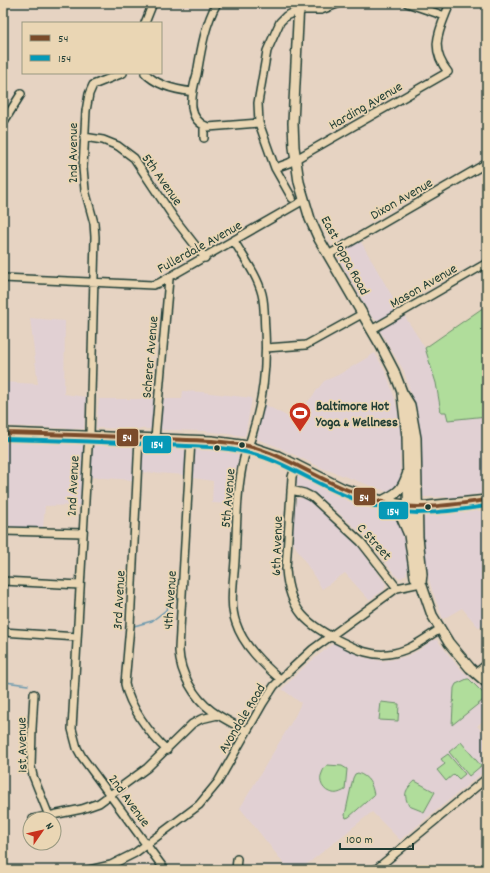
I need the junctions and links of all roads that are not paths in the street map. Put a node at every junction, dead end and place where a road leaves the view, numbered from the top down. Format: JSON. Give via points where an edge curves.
{"nodes":[{"id":1,"x":153,"y":3,"type":"edge"},
{"id":2,"x":217,"y":3,"type":"edge"},
{"id":3,"x":340,"y":3,"type":"edge"},
{"id":4,"x":407,"y":3,"type":"edge"},
{"id":5,"x":450,"y":3,"type":"edge"},
{"id":6,"x":299,"y":7,"type":"edge"},
{"id":7,"x":445,"y":16,"type":"junction"},
{"id":8,"x":145,"y":22,"type":"edge"},
{"id":9,"x":120,"y":74,"type":"edge"},
{"id":10,"x":146,"y":74,"type":"edge"},
{"id":11,"x":193,"y":92,"type":"junction"},
{"id":12,"x":21,"y":94,"type":"dead end"},
{"id":13,"x":259,"y":122,"type":"junction"},
{"id":14,"x":3,"y":123,"type":"edge"},
{"id":15,"x":204,"y":126,"type":"junction"},
{"id":16,"x":84,"y":137,"type":"junction"},
{"id":17,"x":204,"y":138,"type":"dead end"},
{"id":18,"x":296,"y":159,"type":"junction"},
{"id":19,"x":487,"y":163,"type":"edge"},
{"id":20,"x":275,"y":168,"type":"junction"},
{"id":21,"x":292,"y":198,"type":"dead end"},
{"id":22,"x":304,"y":200,"type":"junction"},
{"id":23,"x":234,"y":241,"type":"junction"},
{"id":24,"x":328,"y":255,"type":"junction"},
{"id":25,"x":205,"y":258,"type":"junction"},
{"id":26,"x":487,"y":263,"type":"edge"},
{"id":27,"x":3,"y":278,"type":"edge"},
{"id":28,"x":169,"y":279,"type":"junction"},
{"id":29,"x":95,"y":281,"type":"junction"},
{"id":30,"x":362,"y":314,"type":"junction"},
{"id":31,"x":371,"y":330,"type":"junction"},
{"id":32,"x":266,"y":348,"type":"junction"},
{"id":33,"x":402,"y":392,"type":"junction"},
{"id":34,"x":3,"y":433,"type":"edge"},
{"id":35,"x":90,"y":435,"type":"junction"},
{"id":36,"x":139,"y":438,"type":"junction"},
{"id":37,"x":155,"y":438,"type":"junction"},
{"id":38,"x":191,"y":440,"type":"junction"},
{"id":39,"x":248,"y":446,"type":"junction"},
{"id":40,"x":296,"y":464,"type":"junction"},
{"id":41,"x":408,"y":467,"type":"junction"},
{"id":42,"x":291,"y":490,"type":"junction"},
{"id":43,"x":487,"y":500,"type":"edge"},
{"id":44,"x":382,"y":501,"type":"junction"},
{"id":45,"x":413,"y":507,"type":"junction"},
{"id":46,"x":3,"y":531,"type":"edge"},
{"id":47,"x":83,"y":533,"type":"junction"},
{"id":48,"x":409,"y":535,"type":"junction"},
{"id":49,"x":3,"y":581,"type":"edge"},
{"id":50,"x":420,"y":583,"type":"junction"},
{"id":51,"x":80,"y":585,"type":"junction"},
{"id":52,"x":397,"y":588,"type":"junction"},
{"id":53,"x":440,"y":629,"type":"junction"},
{"id":54,"x":3,"y":632,"type":"edge"},
{"id":55,"x":77,"y":637,"type":"junction"},
{"id":56,"x":330,"y":637,"type":"junction"},
{"id":57,"x":487,"y":664,"type":"edge"},
{"id":58,"x":476,"y":673,"type":"junction"},
{"id":59,"x":280,"y":680,"type":"junction"},
{"id":60,"x":487,"y":683,"type":"edge"},
{"id":61,"x":34,"y":694,"type":"dead end"},
{"id":62,"x":218,"y":715,"type":"junction"},
{"id":63,"x":247,"y":731,"type":"junction"},
{"id":64,"x":167,"y":750,"type":"junction"},
{"id":65,"x":487,"y":778,"type":"edge"},
{"id":66,"x":110,"y":796,"type":"junction"},
{"id":67,"x":47,"y":811,"type":"edge"},
{"id":68,"x":62,"y":813,"type":"edge"},
{"id":69,"x":146,"y":844,"type":"junction"},
{"id":70,"x":237,"y":859,"type":"dead end"},
{"id":71,"x":89,"y":870,"type":"edge"},
{"id":72,"x":165,"y":870,"type":"edge"},
{"id":73,"x":236,"y":870,"type":"edge"},
{"id":74,"x":375,"y":870,"type":"edge"}],
"edges":[{"from":1,"to":8,"type":"street"},
{"from":2,"to":11,"type":"street","via":[[206,30]]},
{"from":3,"to":6,"type":"street","via":[[321,10]]},
{"from":4,"to":7,"type":"street"},
{"from":5,"to":7,"type":"street"},
{"from":6,"to":13,"type":"street","via":[[282,19],[269,44],[258,103]]},
{"from":6,"to":18,"type":"main road","name":"East Joppa Road","via":[[294,110]]},
{"from":7,"to":18,"type":"street","name":"Harding Avenue","via":[[436,46],[442,65],[448,72]]},
{"from":9,"to":16,"type":"street","name":"2nd Avenue","via":[[93,85],[86,111]]},
{"from":10,"to":11,"type":"street","via":[[164,86]]},
{"from":11,"to":15,"type":"street","via":[[194,113]]},
{"from":12,"to":14,"type":"street"},
{"from":13,"to":15,"type":"street"},
{"from":13,"to":20,"type":"street"},
{"from":15,"to":17,"type":"street"},
{"from":16,"to":25,"type":"street","name":"5th Avenue","via":[[118,146],[134,158],[174,218]]},
{"from":16,"to":29,"type":"street","name":"2nd Avenue","via":[[83,180],[95,237]]},
{"from":18,"to":20,"type":"street","name":"Harding Avenue"},
{"from":18,"to":22,"type":"main road","name":"East Joppa Road"},
{"from":19,"to":24,"type":"street","name":"Dixon Avenue"},
{"from":20,"to":21,"type":"street"},
{"from":22,"to":23,"type":"street","name":"Fullerdale Avenue"},
{"from":22,"to":24,"type":"main road","name":"East Joppa Road","via":[[312,224]]},
{"from":23,"to":25,"type":"street","name":"Fullerdale Avenue"},
{"from":23,"to":32,"type":"street","name":"5th Avenue","via":[[262,294]]},
{"from":24,"to":30,"type":"main road","name":"East Joppa Road"},
{"from":25,"to":28,"type":"street","name":"Fullerdale Avenue"},
{"from":26,"to":31,"type":"street","name":"Mason Avenue"},
{"from":27,"to":29,"type":"street","name":"Fullerdale Avenue"},
{"from":28,"to":29,"type":"street","name":"Fullerdale Avenue","via":[[153,285]]},
{"from":28,"to":37,"type":"street","name":"Scherer Avenue"},
{"from":29,"to":35,"type":"street","name":"2nd Avenue"},
{"from":30,"to":31,"type":"main road","name":"East Joppa Road"},
{"from":30,"to":32,"type":"street","via":[[306,345]]},
{"from":31,"to":33,"type":"main road","name":"East Joppa Road","via":[[394,371]]},
{"from":32,"to":39,"type":"street","name":"5th Avenue","via":[[261,398]]},
{"from":33,"to":41,"type":"main road","name":"East Joppa Road"},
{"from":33,"to":45,"type":"main road","name":"East Joppa Road","via":[[410,405],[416,438]]},
{"from":34,"to":35,"type":"main road"},
{"from":35,"to":36,"type":"main road"},
{"from":35,"to":47,"type":"street","name":"2nd Avenue"},
{"from":36,"to":37,"type":"main road"},
{"from":36,"to":64,"type":"street","name":"3rd Avenue","via":[[126,684],[131,704]]},
{"from":37,"to":38,"type":"main road"},
{"from":38,"to":39,"type":"main road"},
{"from":38,"to":62,"type":"street","name":"4th Avenue","via":[[179,652],[184,674],[196,694],[203,704]]},
{"from":39,"to":40,"type":"main road"},
{"from":39,"to":59,"type":"street","name":"5th Avenue","via":[[239,489],[233,595],[235,622],[243,638]]},
{"from":40,"to":42,"type":"street","name":"6th Avenue"},
{"from":40,"to":44,"type":"main road","via":[[344,489]]},
{"from":41,"to":44,"type":"main road","via":[[401,490]]},
{"from":41,"to":45,"type":"main road","name":"East Joppa Road"},
{"from":42,"to":52,"type":"street","name":"C Street","via":[[312,497],[354,535]]},
{"from":42,"to":56,"type":"street","name":"6th Avenue","via":[[286,569],[288,588],[305,619]]},
{"from":43,"to":45,"type":"main road"},
{"from":44,"to":45,"type":"main road"},
{"from":44,"to":48,"type":"main road","via":[[400,514]]},
{"from":45,"to":48,"type":"main road"},
{"from":45,"to":50,"type":"main road","via":[[422,574]]},
{"from":46,"to":47,"type":"street"},
{"from":47,"to":51,"type":"street","name":"2nd Avenue"},
{"from":48,"to":50,"type":"main road","via":[[416,577]]},
{"from":49,"to":51,"type":"street"},
{"from":50,"to":52,"type":"street","name":"Avondale Road"},
{"from":50,"to":53,"type":"main road"},
{"from":51,"to":55,"type":"street","name":"2nd Avenue"},
{"from":52,"to":56,"type":"street","name":"Avondale Road"},
{"from":53,"to":56,"type":"street","name":"6th Avenue","via":[[408,649],[384,655],[366,653]]},
{"from":53,"to":58,"type":"main road","via":[[457,653]]},
{"from":54,"to":55,"type":"street"},
{"from":55,"to":66,"type":"street","name":"2nd Avenue","via":[[74,739],[82,757]]},
{"from":56,"to":59,"type":"street","name":"Avondale Road","via":[[304,656]]},
{"from":57,"to":58,"type":"street"},
{"from":58,"to":60,"type":"main road"},
{"from":59,"to":63,"type":"street","name":"Avondale Road"},
{"from":61,"to":67,"type":"street","name":"1st Avenue","via":[[31,768]]},
{"from":62,"to":63,"type":"street","name":"4th Avenue"},
{"from":62,"to":64,"type":"street","via":[[194,722]]},
{"from":63,"to":69,"type":"street","name":"Avondale Road","via":[[218,782],[205,799]]},
{"from":64,"to":66,"type":"street"},
{"from":65,"to":74,"type":"street"},
{"from":66,"to":68,"type":"street","via":[[90,807]]},
{"from":66,"to":69,"type":"street","name":"2nd Avenue"},
{"from":69,"to":71,"type":"street","name":"Avondale Road","via":[[119,861]]},
{"from":69,"to":72,"type":"street","name":"2nd Avenue"},
{"from":70,"to":73,"type":"street"}]}
